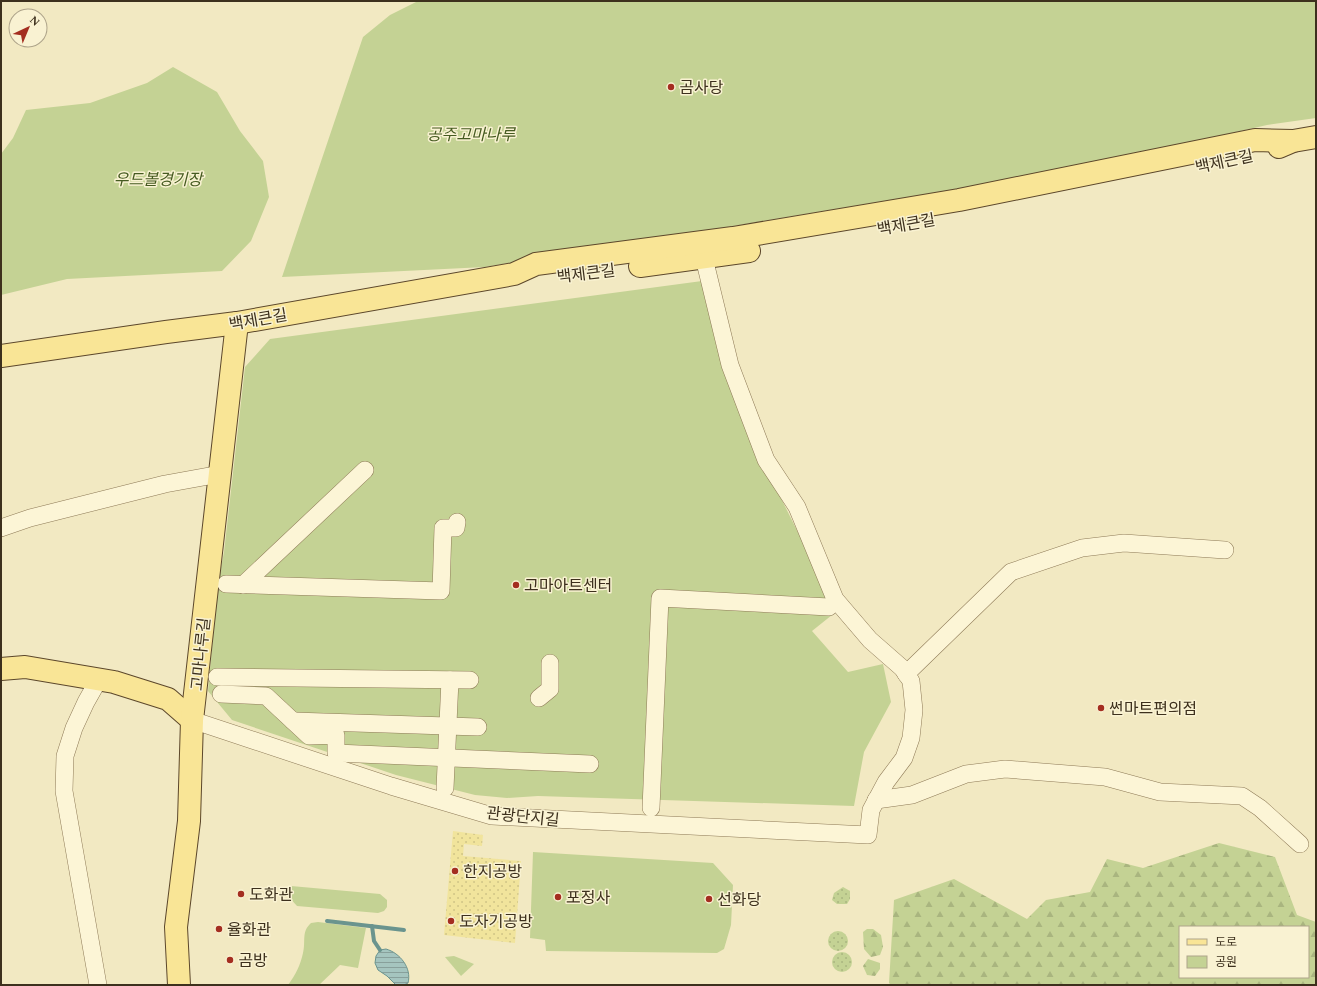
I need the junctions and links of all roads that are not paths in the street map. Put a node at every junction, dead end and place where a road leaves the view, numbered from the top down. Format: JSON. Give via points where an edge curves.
{"nodes":[{"id":1,"x":1316,"y":137,"type":"edge"},
{"id":2,"x":1293,"y":142,"type":"junction"},
{"id":3,"x":704,"y":258,"type":"junction"},
{"id":4,"x":514,"y":274,"type":"junction"},
{"id":5,"x":237,"y":324,"type":"junction"},
{"id":6,"x":1,"y":356,"type":"edge"},
{"id":7,"x":365,"y":470,"type":"dead end"},
{"id":8,"x":220,"y":474,"type":"junction"},
{"id":9,"x":457,"y":522,"type":"dead end"},
{"id":10,"x":1,"y":528,"type":"edge"},
{"id":11,"x":1225,"y":550,"type":"dead end"},
{"id":12,"x":226,"y":584,"type":"dead end"},
{"id":13,"x":243,"y":585,"type":"junction"},
{"id":14,"x":829,"y":607,"type":"dead end"},
{"id":15,"x":550,"y":663,"type":"dead end"},
{"id":16,"x":1,"y":669,"type":"edge"},
{"id":17,"x":906,"y":674,"type":"junction"},
{"id":18,"x":217,"y":677,"type":"dead end"},
{"id":19,"x":99,"y":679,"type":"junction"},
{"id":20,"x":450,"y":680,"type":"junction"},
{"id":21,"x":470,"y":680,"type":"dead end"},
{"id":22,"x":221,"y":694,"type":"dead end"},
{"id":23,"x":539,"y":698,"type":"dead end"},
{"id":24,"x":192,"y":720,"type":"junction"},
{"id":25,"x":293,"y":721,"type":"junction"},
{"id":26,"x":447,"y":726,"type":"junction"},
{"id":27,"x":478,"y":727,"type":"dead end"},
{"id":28,"x":446,"y":758,"type":"junction"},
{"id":29,"x":590,"y":764,"type":"dead end"},
{"id":30,"x":445,"y":788,"type":"dead end"},
{"id":31,"x":876,"y":800,"type":"junction"},
{"id":32,"x":651,"y":808,"type":"dead end"},
{"id":33,"x":1300,"y":844,"type":"dead end"},
{"id":34,"x":98,"y":985,"type":"edge"},
{"id":35,"x":179,"y":985,"type":"edge"}],
"edges":[{"from":1,"to":2,"type":"main road","name":"백제큰길"},
{"from":2,"to":3,"type":"main road","name":"백제큰길","via":[[1258,154],[1038,200]]},
{"from":2,"to":4,"type":"main road","name":"백제큰길","via":[[1255,140],[959,200],[733,238],[536,264]]},
{"from":3,"to":4,"type":"main road","name":"백제큰길","via":[[538,279]]},
{"from":3,"to":17,"type":"street","via":[[730,365],[766,460],[797,507],[835,599],[870,640]]},
{"from":4,"to":5,"type":"main road","name":"백제큰길"},
{"from":5,"to":6,"type":"main road","name":"백제큰길"},
{"from":5,"to":8,"type":"main road","name":"고마나루길"},
{"from":7,"to":13,"type":"street"},
{"from":8,"to":10,"type":"street","via":[[166,484],[30,518]]},
{"from":8,"to":24,"type":"main road","name":"고마나루길"},
{"from":9,"to":13,"type":"street","via":[[456,528],[443,528],[441,591]]},
{"from":11,"to":17,"type":"street","via":[[1124,543],[1082,548],[1011,572]]},
{"from":12,"to":13,"type":"street"},
{"from":14,"to":32,"type":"street","via":[[660,598]]},
{"from":15,"to":23,"type":"street","via":[[550,689]]},
{"from":16,"to":19,"type":"main road","via":[[25,667]]},
{"from":17,"to":31,"type":"street","via":[[911,681],[913,697],[911,738],[904,758]]},
{"from":18,"to":20,"type":"street"},
{"from":19,"to":24,"type":"main road","via":[[168,699]]},
{"from":19,"to":34,"type":"street","via":[[86,702],[65,756],[64,792]]},
{"from":20,"to":21,"type":"street"},
{"from":20,"to":26,"type":"street"},
{"from":22,"to":25,"type":"street","via":[[266,696]]},
{"from":24,"to":31,"type":"street","name":"관광단지길","via":[[390,786],[492,816],[868,835],[870,810]]},
{"from":24,"to":35,"type":"main road","name":"고마나루길","via":[[189,822],[176,927]]},
{"from":25,"to":26,"type":"street"},
{"from":25,"to":28,"type":"street","via":[[309,736],[336,735],[336,753]]},
{"from":26,"to":27,"type":"street"},
{"from":26,"to":28,"type":"street"},
{"from":28,"to":29,"type":"street"},
{"from":28,"to":30,"type":"street"},
{"from":31,"to":33,"type":"street","via":[[912,795],[966,774],[1005,770],[1105,777],[1160,792],[1242,796],[1260,808]]}]}
